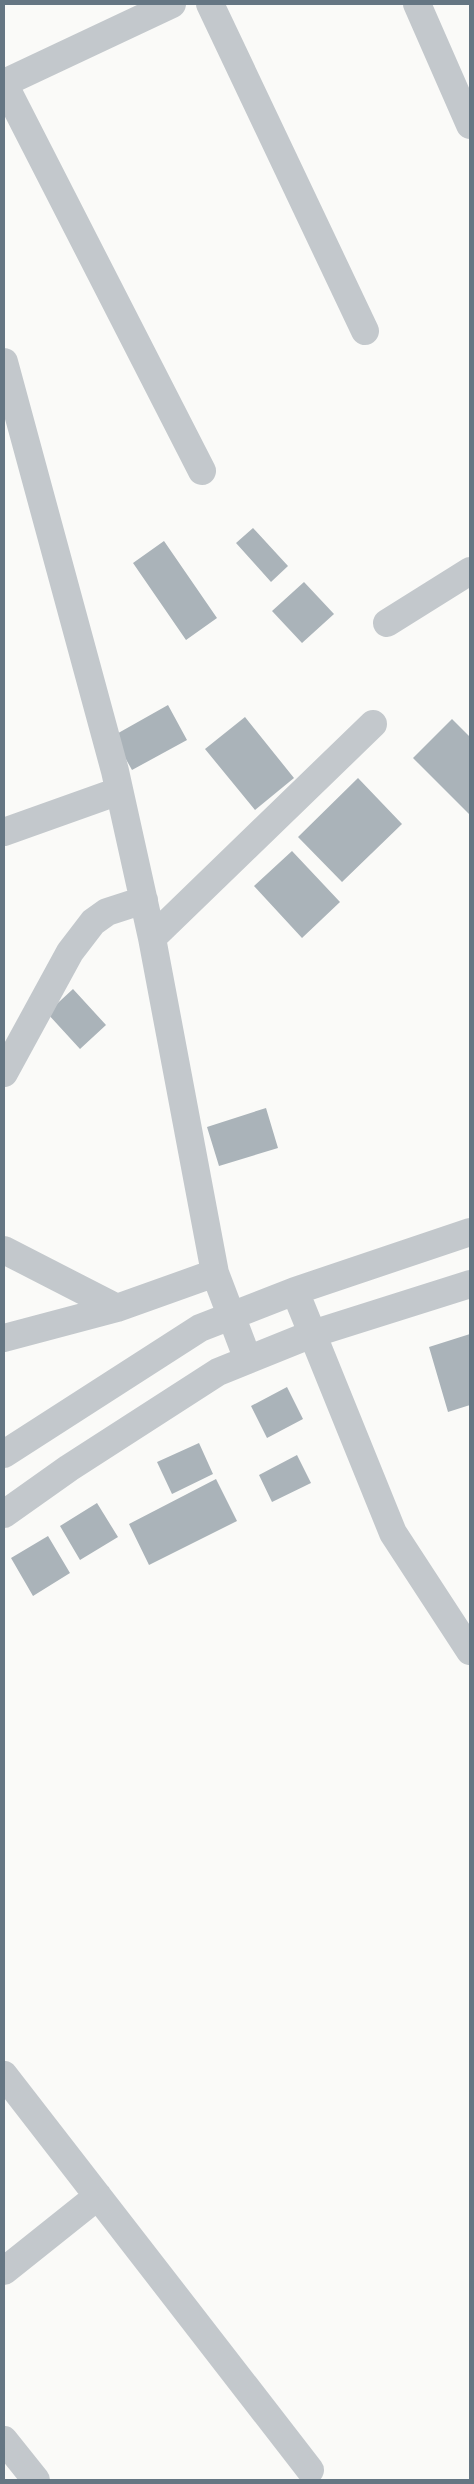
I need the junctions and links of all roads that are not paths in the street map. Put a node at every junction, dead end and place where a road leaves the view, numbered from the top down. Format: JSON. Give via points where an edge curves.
{"nodes":[{"id":1,"x":172,"y":4,"type":"edge"},
{"id":2,"x":210,"y":4,"type":"edge"},
{"id":3,"x":418,"y":4,"type":"edge"},
{"id":4,"x":4,"y":83,"type":"edge"},
{"id":5,"x":470,"y":125,"type":"edge"},
{"id":6,"x":365,"y":331,"type":"dead end"},
{"id":7,"x":4,"y":362,"type":"edge"},
{"id":8,"x":202,"y":471,"type":"dead end"},
{"id":9,"x":470,"y":571,"type":"edge"},
{"id":10,"x":387,"y":623,"type":"dead end"},
{"id":11,"x":373,"y":724,"type":"dead end"},
{"id":12,"x":119,"y":791,"type":"junction"},
{"id":13,"x":4,"y":832,"type":"edge"},
{"id":14,"x":144,"y":900,"type":"junction"},
{"id":15,"x":152,"y":938,"type":"junction"},
{"id":16,"x":4,"y":1073,"type":"edge"},
{"id":17,"x":470,"y":1232,"type":"edge"},
{"id":18,"x":4,"y":1250,"type":"edge"},
{"id":19,"x":215,"y":1273,"type":"junction"},
{"id":20,"x":470,"y":1284,"type":"edge"},
{"id":21,"x":295,"y":1291,"type":"junction"},
{"id":22,"x":117,"y":1308,"type":"junction"},
{"id":23,"x":231,"y":1318,"type":"junction"},
{"id":24,"x":312,"y":1334,"type":"junction"},
{"id":25,"x":4,"y":1338,"type":"edge"},
{"id":26,"x":248,"y":1360,"type":"junction"},
{"id":27,"x":4,"y":1454,"type":"edge"},
{"id":28,"x":4,"y":1514,"type":"edge"},
{"id":29,"x":470,"y":1651,"type":"edge"},
{"id":30,"x":4,"y":2075,"type":"edge"},
{"id":31,"x":98,"y":2196,"type":"junction"},
{"id":32,"x":4,"y":2271,"type":"edge"},
{"id":33,"x":4,"y":2440,"type":"edge"},
{"id":34,"x":310,"y":2470,"type":"dead end"},
{"id":35,"x":36,"y":2480,"type":"edge"}],
"edges":[{"from":1,"to":4,"type":"street"},
{"from":2,"to":6,"type":"street"},
{"from":3,"to":5,"type":"street"},
{"from":4,"to":8,"type":"street"},
{"from":7,"to":12,"type":"street"},
{"from":9,"to":10,"type":"street"},
{"from":11,"to":15,"type":"street"},
{"from":12,"to":13,"type":"street"},
{"from":12,"to":14,"type":"street"},
{"from":14,"to":15,"type":"street"},
{"from":14,"to":16,"type":"street","via":[[107,912],[93,922],[70,952]]},
{"from":15,"to":19,"type":"street"},
{"from":17,"to":21,"type":"street"},
{"from":18,"to":22,"type":"street"},
{"from":19,"to":22,"type":"street"},
{"from":19,"to":23,"type":"street"},
{"from":20,"to":24,"type":"street"},
{"from":21,"to":23,"type":"street"},
{"from":21,"to":24,"type":"street"},
{"from":22,"to":25,"type":"street"},
{"from":23,"to":26,"type":"street"},
{"from":23,"to":27,"type":"street","via":[[200,1328]]},
{"from":24,"to":26,"type":"street"},
{"from":24,"to":29,"type":"street","via":[[393,1533]]},
{"from":26,"to":28,"type":"street","via":[[218,1372]]},
{"from":30,"to":31,"type":"street"},
{"from":31,"to":32,"type":"street"},
{"from":31,"to":34,"type":"street"},
{"from":33,"to":35,"type":"street"}]}
